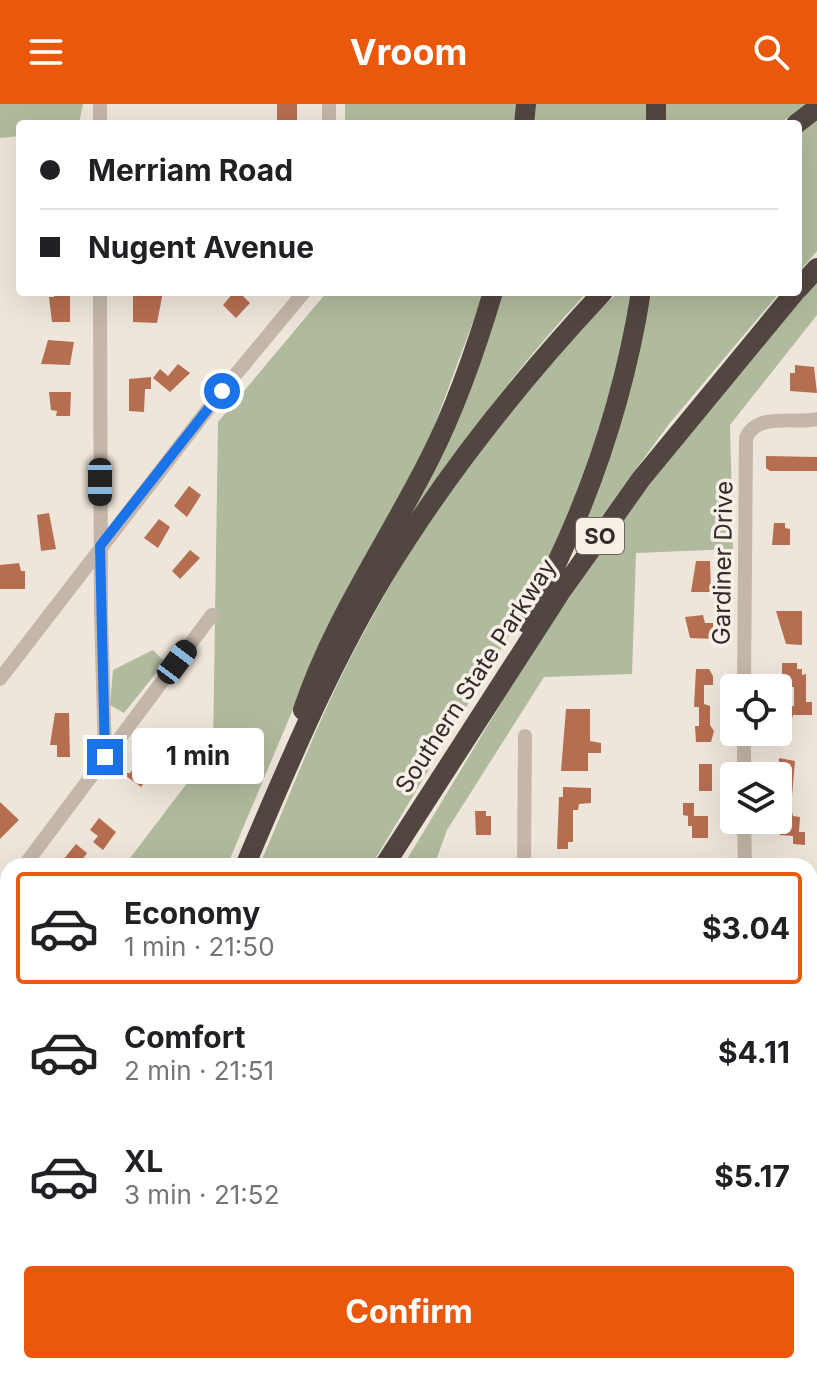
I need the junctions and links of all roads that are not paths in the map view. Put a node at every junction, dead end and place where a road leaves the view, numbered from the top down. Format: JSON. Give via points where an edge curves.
{"nodes":[{"id":1,"x":817,"y":268,"type":"edge"},
{"id":2,"x":802,"y":284,"type":"edge"},
{"id":3,"x":100,"y":296,"type":"edge"},
{"id":4,"x":301,"y":296,"type":"edge"},
{"id":5,"x":492,"y":296,"type":"edge"},
{"id":6,"x":600,"y":296,"type":"edge"},
{"id":7,"x":640,"y":296,"type":"edge"},
{"id":8,"x":792,"y":296,"type":"edge"},
{"id":9,"x":817,"y":419,"type":"edge"},
{"id":10,"x":100,"y":546,"type":"junction"},
{"id":11,"x":212,"y":615,"type":"dead end"},
{"id":12,"x":744,"y":674,"type":"edge"},
{"id":13,"x":0,"y":679,"type":"edge"},
{"id":14,"x":525,"y":736,"type":"dead end"},
{"id":15,"x":105,"y":757,"type":"junction"},
{"id":16,"x":275,"y":796,"type":"junction"},
{"id":17,"x":427,"y":797,"type":"junction"},
{"id":18,"x":744,"y":834,"type":"edge"},
{"id":19,"x":30,"y":858,"type":"edge"},
{"id":20,"x":248,"y":858,"type":"edge"},
{"id":21,"x":389,"y":858,"type":"edge"},
{"id":22,"x":524,"y":858,"type":"edge"},
{"id":23,"x":745,"y":858,"type":"edge"}],
"edges":[{"from":1,"to":2,"type":"highway","name":"Southern State Parkway","number":"SO"},
{"from":3,"to":10,"type":"street"},
{"from":4,"to":10,"type":"street"},
{"from":5,"to":16,"type":"highway","via":[[430,459],[313,682]]},
{"from":6,"to":16,"type":"highway","via":[[506,403],[407,539],[353,634]]},
{"from":7,"to":17,"type":"highway","via":[[630,360],[586,500],[556,570]]},
{"from":8,"to":17,"type":"highway","name":"Southern State Parkway","number":"SO","via":[[641,479]]},
{"from":9,"to":12,"type":"street","name":"Gardiner Drive","via":[[760,423],[746,438]]},
{"from":10,"to":13,"type":"street"},
{"from":10,"to":15,"type":"street"},
{"from":11,"to":15,"type":"street"},
{"from":14,"to":22,"type":"street"},
{"from":15,"to":19,"type":"street"},
{"from":16,"to":20,"type":"highway"},
{"from":17,"to":21,"type":"highway","name":"Southern State Parkway","number":"SO"},
{"from":18,"to":23,"type":"street"}]}
